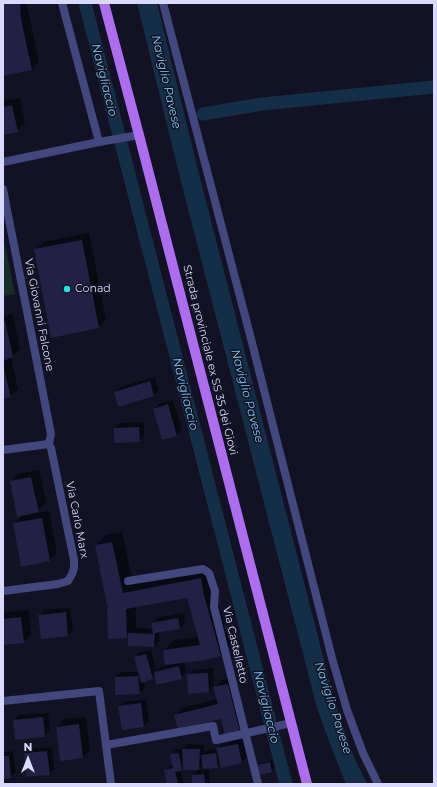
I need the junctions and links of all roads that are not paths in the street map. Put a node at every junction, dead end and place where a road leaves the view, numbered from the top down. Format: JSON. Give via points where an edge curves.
{"nodes":[{"id":1,"x":62,"y":3,"type":"edge"},
{"id":2,"x":104,"y":3,"type":"edge"},
{"id":3,"x":163,"y":3,"type":"edge"},
{"id":4,"x":139,"y":135,"type":"junction"},
{"id":5,"x":99,"y":142,"type":"junction"},
{"id":6,"x":3,"y":162,"type":"edge"},
{"id":7,"x":3,"y":189,"type":"edge"},
{"id":8,"x":49,"y":444,"type":"junction"},
{"id":9,"x":3,"y":450,"type":"edge"},
{"id":10,"x":128,"y":582,"type":"dead end"},
{"id":11,"x":3,"y":591,"type":"edge"},
{"id":12,"x":3,"y":701,"type":"edge"},
{"id":13,"x":286,"y":724,"type":"junction"},
{"id":14,"x":245,"y":734,"type":"junction"},
{"id":15,"x":106,"y":745,"type":"junction"},
{"id":16,"x":108,"y":784,"type":"edge"},
{"id":17,"x":111,"y":784,"type":"edge"},
{"id":18,"x":258,"y":784,"type":"edge"},
{"id":19,"x":307,"y":784,"type":"edge"},
{"id":20,"x":378,"y":784,"type":"edge"}],
"edges":[{"from":1,"to":5,"type":"street"},
{"from":2,"to":4,"type":"main road","name":"Strada provinciale ex SS 35 dei Giovi"},
{"from":3,"to":20,"type":"street","via":[[332,658],[347,710]]},
{"from":4,"to":5,"type":"street"},
{"from":4,"to":13,"type":"main road","name":"Strada provinciale ex SS 35 dei Giovi"},
{"from":5,"to":6,"type":"street"},
{"from":7,"to":8,"type":"street","name":"Via Giovanni Falcone","via":[[51,434]]},
{"from":8,"to":9,"type":"street"},
{"from":8,"to":11,"type":"street","name":"Via Carlo Marx","via":[[74,568],[68,581]]},
{"from":10,"to":14,"type":"street","name":"Via Castelletto","via":[[203,569],[209,573],[215,591],[214,607]]},
{"from":12,"to":15,"type":"street","via":[[99,691]]},
{"from":13,"to":14,"type":"street"},
{"from":13,"to":19,"type":"main road","name":"Strada provinciale ex SS 35 dei Giovi"},
{"from":14,"to":15,"type":"street","via":[[216,740],[213,726]]},
{"from":14,"to":18,"type":"street","name":"Via Castelletto"},
{"from":15,"to":17,"type":"street"},
{"from":16,"to":17,"type":"street"}]}
